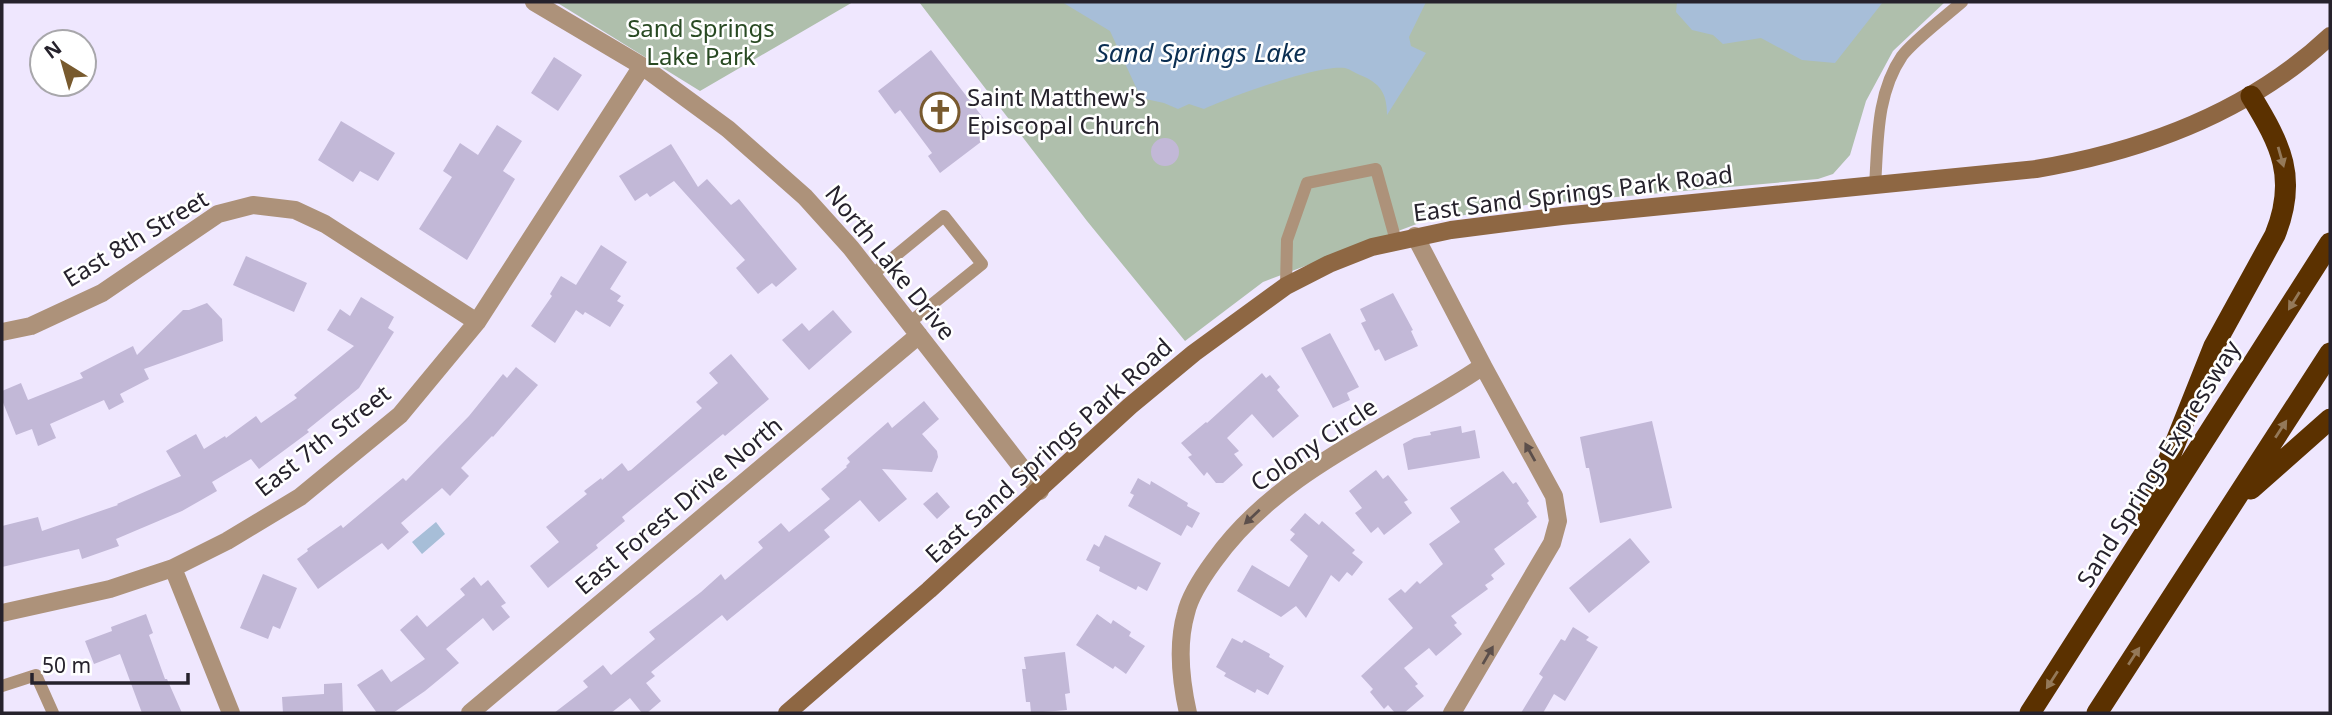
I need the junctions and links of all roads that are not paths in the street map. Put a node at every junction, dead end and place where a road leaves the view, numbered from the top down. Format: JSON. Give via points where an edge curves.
{"nodes":[{"id":1,"x":534,"y":2,"type":"edge"},
{"id":2,"x":1962,"y":2,"type":"edge"},
{"id":3,"x":2330,"y":36,"type":"edge"},
{"id":4,"x":642,"y":66,"type":"junction"},
{"id":5,"x":2251,"y":96,"type":"junction"},
{"id":6,"x":1875,"y":186,"type":"junction"},
{"id":7,"x":1415,"y":236,"type":"junction"},
{"id":8,"x":1396,"y":241,"type":"junction"},
{"id":9,"x":2330,"y":243,"type":"edge"},
{"id":10,"x":872,"y":275,"type":"junction"},
{"id":11,"x":1286,"y":286,"type":"junction"},
{"id":12,"x":477,"y":322,"type":"junction"},
{"id":13,"x":914,"y":329,"type":"junction"},
{"id":14,"x":2,"y":332,"type":"edge"},
{"id":15,"x":2330,"y":352,"type":"edge"},
{"id":16,"x":1483,"y":366,"type":"junction"},
{"id":17,"x":2330,"y":419,"type":"edge"},
{"id":18,"x":1040,"y":491,"type":"junction"},
{"id":19,"x":2231,"y":507,"type":"junction"},
{"id":20,"x":2129,"y":561,"type":"junction"},
{"id":21,"x":173,"y":568,"type":"junction"},
{"id":22,"x":2,"y":613,"type":"edge"},
{"id":23,"x":2,"y":686,"type":"edge"},
{"id":24,"x":53,"y":713,"type":"edge"},
{"id":25,"x":231,"y":713,"type":"edge"},
{"id":26,"x":470,"y":713,"type":"edge"},
{"id":27,"x":787,"y":713,"type":"edge"},
{"id":28,"x":1188,"y":713,"type":"edge"},
{"id":29,"x":1452,"y":713,"type":"edge"},
{"id":30,"x":2031,"y":713,"type":"edge"},
{"id":31,"x":2097,"y":713,"type":"edge"}],
"edges":[{"from":1,"to":4,"type":"street","name":"North Lake Drive"},
{"from":2,"to":6,"type":"lane","via":[[1903,54],[1886,86]]},
{"from":3,"to":5,"type":"street","name":"East Sand Springs Park Road"},
{"from":4,"to":10,"type":"street","name":"North Lake Drive","via":[[728,130],[805,197]]},
{"from":4,"to":12,"type":"street","name":"East 7th Street"},
{"from":5,"to":6,"type":"street","name":"East Sand Springs Park Road","via":[[2182,130],[2085,160]]},
{"from":5,"to":20,"type":"highway","one_way":true,"via":[[2274,134],[2284,164],[2283,216],[2214,346]]},
{"from":6,"to":7,"type":"street","name":"East Sand Springs Park Road","via":[[1562,216]]},
{"from":7,"to":8,"type":"street","name":"East Sand Springs Park Road"},
{"from":7,"to":16,"type":"street"},
{"from":8,"to":11,"type":"street","name":"East Sand Springs Park Road","via":[[1329,264]]},
{"from":8,"to":11,"type":"lane","via":[[1376,169],[1307,183],[1287,240]]},
{"from":9,"to":20,"type":"highway","name":"Sand Springs Expressway","one_way":true},
{"from":10,"to":13,"type":"street","name":"North Lake Drive"},
{"from":10,"to":13,"type":"lane","via":[[944,216],[982,264]]},
{"from":11,"to":18,"type":"street","name":"East Sand Springs Park Road","via":[[1141,397]]},
{"from":12,"to":14,"type":"street","name":"East 8th Street","via":[[325,224],[295,210],[253,205],[218,214],[102,293],[31,326]]},
{"from":12,"to":21,"type":"street","name":"East 7th Street","via":[[400,415],[310,488],[227,541]]},
{"from":13,"to":18,"type":"street","name":"North Lake Drive"},
{"from":13,"to":26,"type":"street","name":"East Forest Drive North"},
{"from":19,"to":15,"type":"highway","one_way":true},
{"from":16,"to":28,"type":"street","name":"Colony Circle","one_way":true,"via":[[1284,490],[1224,547],[1186,612],[1181,664]]},
{"from":29,"to":16,"type":"street","one_way":true,"via":[[1552,543],[1558,522],[1554,496]]},
{"from":17,"to":19,"type":"highway"},
{"from":18,"to":27,"type":"street","name":"East Sand Springs Park Road"},
{"from":31,"to":19,"type":"highway","one_way":true},
{"from":20,"to":30,"type":"highway","name":"Sand Springs Expressway","one_way":true},
{"from":21,"to":22,"type":"street","name":"East 7th Street","via":[[110,589]]},
{"from":21,"to":25,"type":"street"},
{"from":23,"to":24,"type":"lane","via":[[36,675]]}]}
